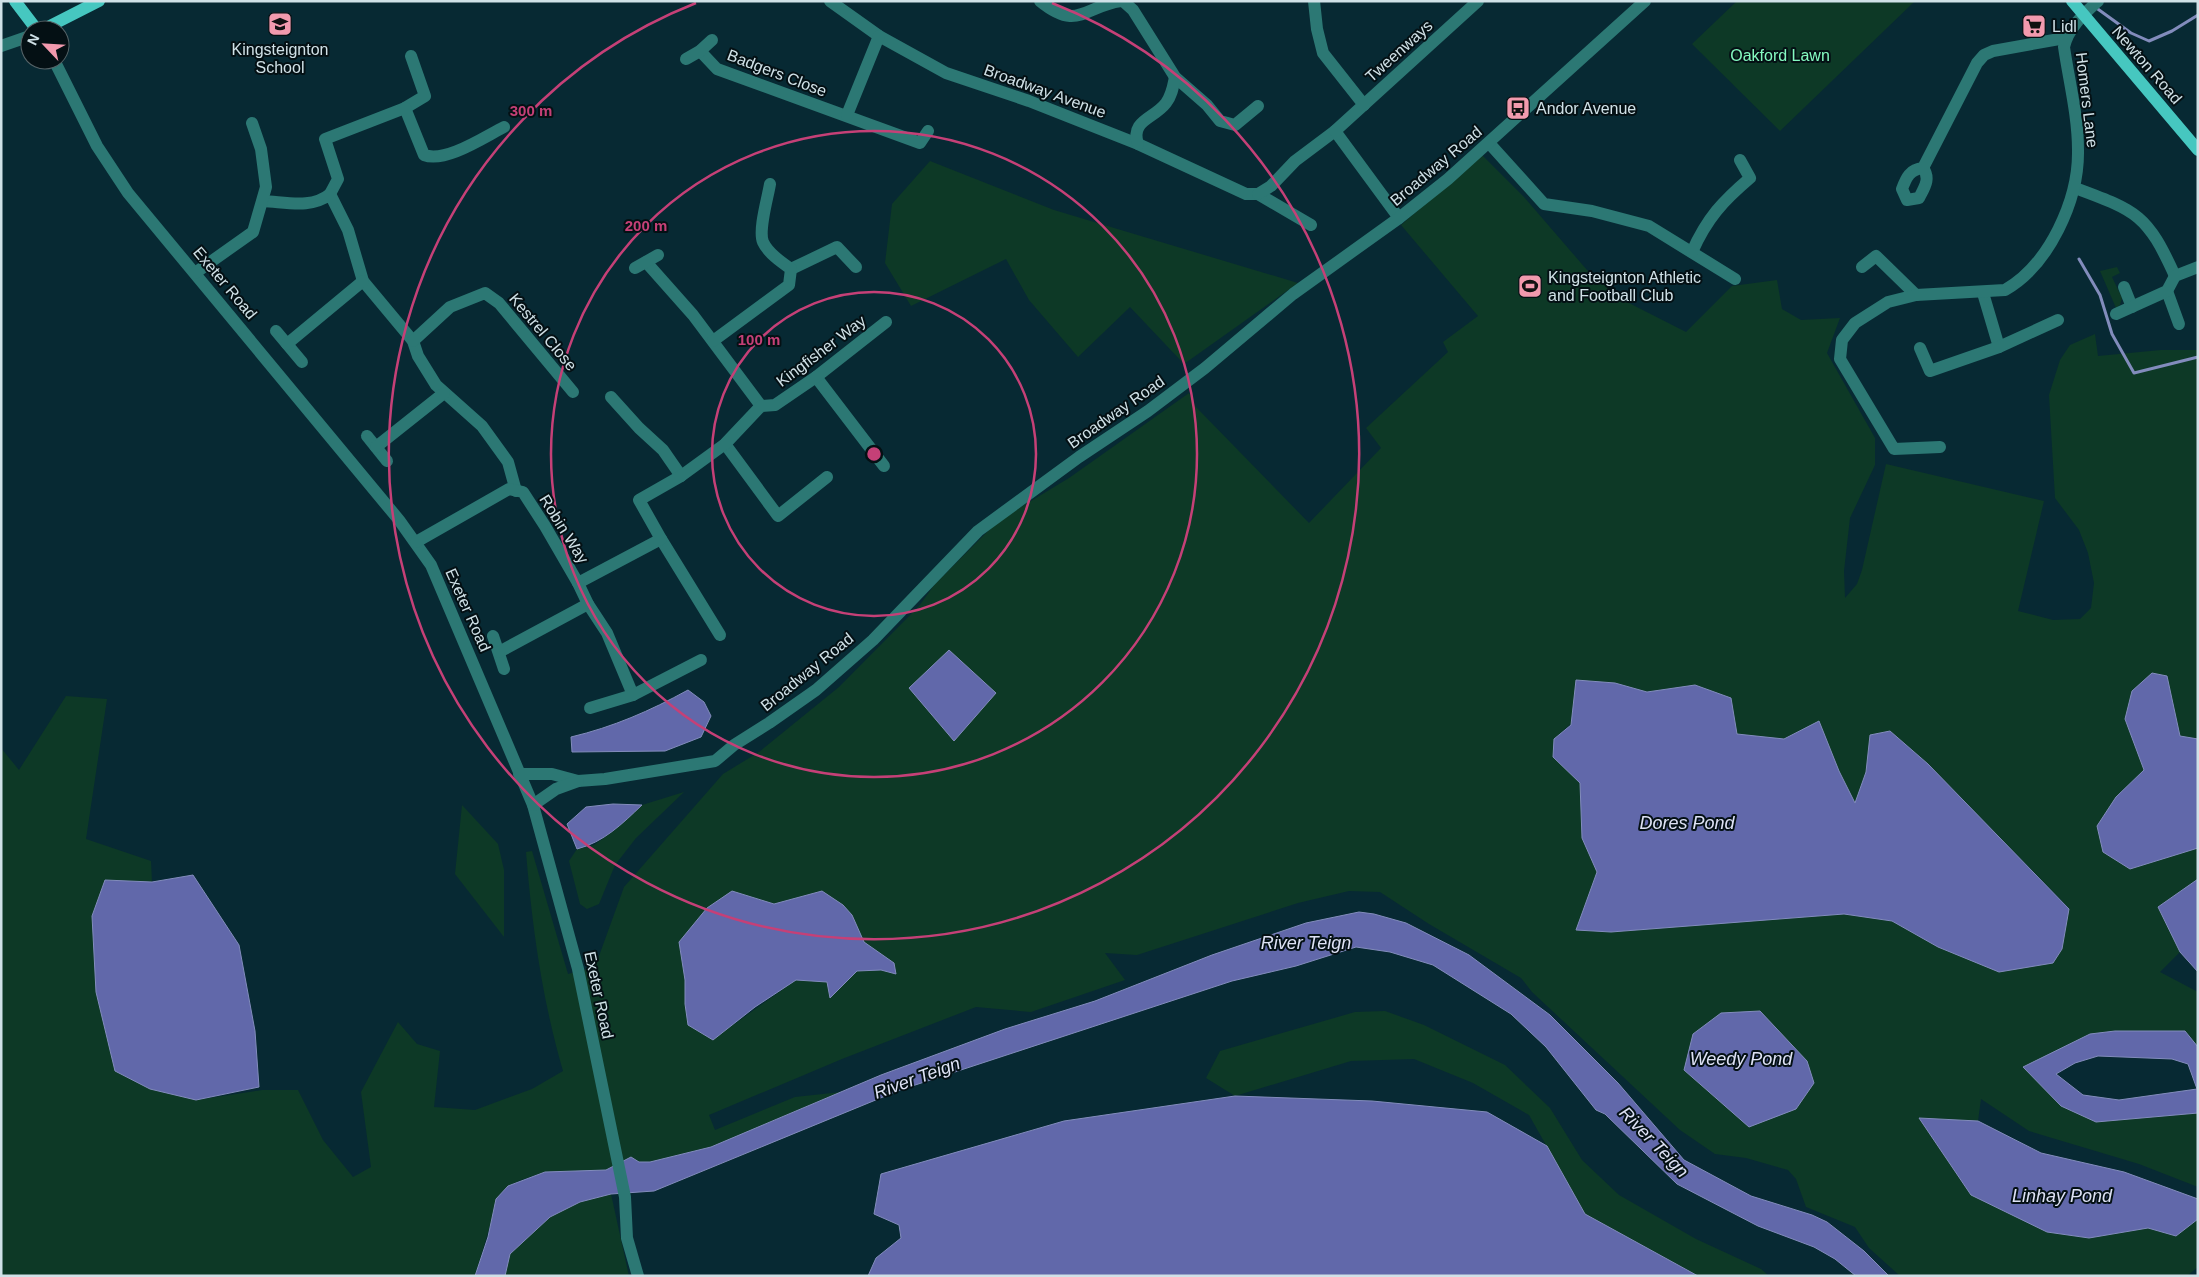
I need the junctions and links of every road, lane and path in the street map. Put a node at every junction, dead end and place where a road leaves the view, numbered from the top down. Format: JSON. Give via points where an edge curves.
{"nodes":[{"id":1,"x":15,"y":1,"type":"edge"},
{"id":2,"x":99,"y":1,"type":"edge"},
{"id":3,"x":830,"y":1,"type":"edge"},
{"id":4,"x":1040,"y":1,"type":"edge"},
{"id":5,"x":1122,"y":1,"type":"edge"},
{"id":6,"x":1314,"y":1,"type":"edge"},
{"id":7,"x":1478,"y":1,"type":"edge"},
{"id":8,"x":1645,"y":1,"type":"edge"},
{"id":9,"x":2072,"y":1,"type":"edge"},
{"id":10,"x":2090,"y":8,"type":"edge"},
{"id":11,"x":29,"y":20,"type":"edge"},
{"id":12,"x":62,"y":20,"type":"edge"},
{"id":13,"x":878,"y":36,"type":"junction"},
{"id":14,"x":2066,"y":38,"type":"junction"},
{"id":15,"x":20,"y":39,"type":"edge"},
{"id":16,"x":712,"y":40,"type":"dead end"},
{"id":17,"x":1,"y":46,"type":"edge"},
{"id":18,"x":700,"y":51,"type":"junction"},
{"id":19,"x":411,"y":56,"type":"dead end"},
{"id":20,"x":686,"y":58,"type":"dead end"},
{"id":21,"x":59,"y":70,"type":"edge"},
{"id":22,"x":1175,"y":77,"type":"junction"},
{"id":23,"x":1364,"y":105,"type":"junction"},
{"id":24,"x":1258,"y":106,"type":"dead end"},
{"id":25,"x":406,"y":108,"type":"junction"},
{"id":26,"x":847,"y":115,"type":"junction"},
{"id":27,"x":252,"y":124,"type":"dead end"},
{"id":28,"x":504,"y":127,"type":"dead end"},
{"id":29,"x":928,"y":131,"type":"dead end"},
{"id":30,"x":1335,"y":131,"type":"junction"},
{"id":31,"x":1489,"y":143,"type":"junction"},
{"id":32,"x":1138,"y":144,"type":"junction"},
{"id":33,"x":2198,"y":150,"type":"edge"},
{"id":34,"x":1740,"y":160,"type":"dead end"},
{"id":35,"x":1923,"y":168,"type":"dead end"},
{"id":36,"x":770,"y":184,"type":"dead end"},
{"id":37,"x":2075,"y":188,"type":"junction"},
{"id":38,"x":330,"y":194,"type":"junction"},
{"id":39,"x":1258,"y":194,"type":"junction"},
{"id":40,"x":263,"y":201,"type":"junction"},
{"id":41,"x":1399,"y":218,"type":"junction"},
{"id":42,"x":1311,"y":226,"type":"dead end"},
{"id":43,"x":1692,"y":252,"type":"junction"},
{"id":44,"x":658,"y":255,"type":"dead end"},
{"id":45,"x":856,"y":267,"type":"dead end"},
{"id":46,"x":1862,"y":267,"type":"dead end"},
{"id":47,"x":2198,"y":267,"type":"edge"},
{"id":48,"x":791,"y":269,"type":"junction"},
{"id":49,"x":195,"y":273,"type":"junction"},
{"id":50,"x":2175,"y":276,"type":"junction"},
{"id":51,"x":1735,"y":279,"type":"dead end"},
{"id":52,"x":363,"y":281,"type":"junction"},
{"id":53,"x":2124,"y":287,"type":"dead end"},
{"id":54,"x":2167,"y":291,"type":"junction"},
{"id":55,"x":1983,"y":293,"type":"junction"},
{"id":56,"x":1916,"y":295,"type":"junction"},
{"id":57,"x":2132,"y":307,"type":"junction"},
{"id":58,"x":2116,"y":314,"type":"dead end"},
{"id":59,"x":2058,"y":320,"type":"dead end"},
{"id":60,"x":886,"y":322,"type":"dead end"},
{"id":61,"x":2179,"y":324,"type":"dead end"},
{"id":62,"x":276,"y":331,"type":"dead end"},
{"id":63,"x":412,"y":341,"type":"junction"},
{"id":64,"x":714,"y":341,"type":"junction"},
{"id":65,"x":287,"y":344,"type":"junction"},
{"id":66,"x":1998,"y":347,"type":"junction"},
{"id":67,"x":1920,"y":348,"type":"dead end"},
{"id":68,"x":302,"y":362,"type":"dead end"},
{"id":69,"x":816,"y":377,"type":"junction"},
{"id":70,"x":573,"y":392,"type":"dead end"},
{"id":71,"x":444,"y":393,"type":"junction"},
{"id":72,"x":611,"y":397,"type":"dead end"},
{"id":73,"x":761,"y":406,"type":"junction"},
{"id":74,"x":367,"y":436,"type":"dead end"},
{"id":75,"x":724,"y":444,"type":"junction"},
{"id":76,"x":376,"y":447,"type":"junction"},
{"id":77,"x":1940,"y":447,"type":"dead end"},
{"id":78,"x":387,"y":461,"type":"dead end"},
{"id":79,"x":884,"y":466,"type":"dead end"},
{"id":80,"x":682,"y":476,"type":"junction"},
{"id":81,"x":827,"y":478,"type":"dead end"},
{"id":82,"x":516,"y":491,"type":"junction"},
{"id":83,"x":661,"y":540,"type":"junction"},
{"id":84,"x":416,"y":542,"type":"junction"},
{"id":85,"x":578,"y":583,"type":"junction"},
{"id":86,"x":588,"y":604,"type":"junction"},
{"id":87,"x":720,"y":635,"type":"dead end"},
{"id":88,"x":493,"y":636,"type":"dead end"},
{"id":89,"x":500,"y":652,"type":"junction"},
{"id":90,"x":701,"y":660,"type":"dead end"},
{"id":91,"x":504,"y":669,"type":"dead end"},
{"id":92,"x":633,"y":695,"type":"junction"},
{"id":93,"x":590,"y":708,"type":"dead end"},
{"id":94,"x":519,"y":774,"type":"junction"},
{"id":95,"x":578,"y":781,"type":"junction"},
{"id":96,"x":533,"y":805,"type":"junction"},
{"id":97,"x":638,"y":1276,"type":"edge"}],
"edges":[{"from":1,"to":11,"type":"main road"},
{"from":2,"to":12,"type":"main road"},
{"from":3,"to":13,"type":"street","name":"Broadway Avenue"},
{"from":4,"to":5,"type":"street","via":[[1054,13],[1078,17]]},
{"from":5,"to":22,"type":"street","via":[[1133,10]]},
{"from":6,"to":23,"type":"street","name":"Tweenways","via":[[1323,53]]},
{"from":7,"to":23,"type":"street","name":"Tweenways"},
{"from":8,"to":31,"type":"street","name":"Broadway Road"},
{"from":9,"to":10,"type":"main road","name":"Newton Road"},
{"from":10,"to":14,"type":"street","name":"Homers Lane"},
{"from":10,"to":33,"type":"main road","name":"Newton Road"},
{"from":13,"to":26,"type":"street"},
{"from":13,"to":32,"type":"street","name":"Broadway Avenue","via":[[946,73],[1029,101]]},
{"from":14,"to":35,"type":"street","via":[[1984,55]]},
{"from":14,"to":37,"type":"street","name":"Homers Lane","via":[[2064,47],[2078,150]]},
{"from":15,"to":17,"type":"street"},
{"from":16,"to":18,"type":"street","name":"Badgers Close"},
{"from":18,"to":20,"type":"street","name":"Badgers Close"},
{"from":18,"to":26,"type":"street","name":"Badgers Close","via":[[717,69]]},
{"from":19,"to":25,"type":"street","via":[[426,96]]},
{"from":21,"to":49,"type":"street","name":"Exeter Road","via":[[97,146],[128,193]]},
{"from":22,"to":24,"type":"street","via":[[1220,121],[1235,125]]},
{"from":22,"to":32,"type":"street","via":[[1166,103],[1136,129]]},
{"from":23,"to":30,"type":"street","name":"Tweenways"},
{"from":25,"to":28,"type":"street","via":[[424,155],[431,158],[445,156]]},
{"from":25,"to":38,"type":"street","via":[[326,139],[338,179]]},
{"from":26,"to":29,"type":"street","name":"Badgers Close","via":[[920,143]]},
{"from":27,"to":40,"type":"street","via":[[264,170],[266,187]]},
{"from":30,"to":39,"type":"street"},
{"from":30,"to":41,"type":"street"},
{"from":31,"to":41,"type":"street","name":"Broadway Road"},
{"from":31,"to":43,"type":"street","via":[[1544,204],[1625,218],[1649,226]]},
{"from":32,"to":39,"type":"street","name":"Broadway Avenue","via":[[1246,194]]},
{"from":34,"to":43,"type":"street","via":[[1750,178],[1722,203],[1704,226]]},
{"from":36,"to":48,"type":"street","via":[[762,241]]},
{"from":37,"to":50,"type":"street","via":[[2120,205],[2143,219],[2161,245]]},
{"from":37,"to":55,"type":"street","name":"Homers Lane","via":[[2057,233],[2038,263],[2017,284],[2005,290]]},
{"from":38,"to":40,"type":"street","via":[[323,200],[297,204]]},
{"from":38,"to":52,"type":"street","via":[[348,230]]},
{"from":39,"to":42,"type":"street","name":"Broadway Avenue"},
{"from":40,"to":49,"type":"street","via":[[253,232]]},
{"from":41,"to":95,"type":"street","name":"Broadway Road","via":[[1293,294],[1148,411],[978,531],[873,640],[808,696],[715,761]]},
{"from":43,"to":51,"type":"street"},
{"from":44,"to":64,"type":"street","via":[[641,265]]},
{"from":45,"to":48,"type":"street","via":[[837,248]]},
{"from":46,"to":56,"type":"street","via":[[1876,256]]},
{"from":47,"to":50,"type":"street"},
{"from":48,"to":64,"type":"street","via":[[789,285]]},
{"from":49,"to":84,"type":"street","name":"Exeter Road"},
{"from":50,"to":54,"type":"street"},
{"from":52,"to":63,"type":"street"},
{"from":52,"to":65,"type":"street"},
{"from":53,"to":57,"type":"street"},
{"from":54,"to":57,"type":"street"},
{"from":54,"to":61,"type":"street"},
{"from":55,"to":56,"type":"street","name":"Homers Lane"},
{"from":55,"to":66,"type":"street"},
{"from":56,"to":77,"type":"street","name":"Homers Lane","via":[[1888,302],[1855,323],[1842,340],[1840,359],[1894,449]]},
{"from":57,"to":58,"type":"street"},
{"from":59,"to":66,"type":"street"},
{"from":60,"to":69,"type":"street","name":"Kingfisher Way"},
{"from":62,"to":65,"type":"street"},
{"from":63,"to":70,"type":"street","name":"Kestrel Close","via":[[450,307],[485,293],[498,302]]},
{"from":63,"to":71,"type":"street","via":[[426,370]]},
{"from":64,"to":73,"type":"street"},
{"from":65,"to":68,"type":"street"},
{"from":66,"to":67,"type":"street","via":[[1930,371]]},
{"from":69,"to":73,"type":"street","name":"Kingfisher Way","via":[[775,405]]},
{"from":69,"to":79,"type":"street"},
{"from":71,"to":76,"type":"street"},
{"from":71,"to":82,"type":"street","via":[[482,426],[508,462]]},
{"from":72,"to":80,"type":"street","via":[[663,450]]},
{"from":73,"to":75,"type":"street"},
{"from":74,"to":76,"type":"street"},
{"from":75,"to":80,"type":"street"},
{"from":75,"to":81,"type":"street","via":[[778,516]]},
{"from":76,"to":78,"type":"street"},
{"from":80,"to":83,"type":"street","via":[[639,500]]},
{"from":82,"to":84,"type":"street","name":"Robin Way","via":[[509,489]]},
{"from":82,"to":85,"type":"street","name":"Robin Way","via":[[522,492],[527,499]]},
{"from":83,"to":85,"type":"street","name":"Robin Way"},
{"from":83,"to":87,"type":"street"},
{"from":84,"to":94,"type":"street","name":"Exeter Road","via":[[431,565],[464,638]]},
{"from":85,"to":86,"type":"street","name":"Robin Way"},
{"from":86,"to":89,"type":"street"},
{"from":86,"to":92,"type":"street","name":"Robin Way","via":[[606,633]]},
{"from":88,"to":89,"type":"street"},
{"from":89,"to":91,"type":"street"},
{"from":90,"to":92,"type":"street"},
{"from":92,"to":93,"type":"street"},
{"from":94,"to":95,"type":"street","name":"Broadway Road","via":[[552,774]]},
{"from":94,"to":96,"type":"street","name":"Exeter Road"},
{"from":95,"to":96,"type":"street","name":"Broadway Road","via":[[556,789]]},
{"from":96,"to":97,"type":"street","name":"Exeter Road","via":[[572,943],[625,1197],[627,1238]]}]}
